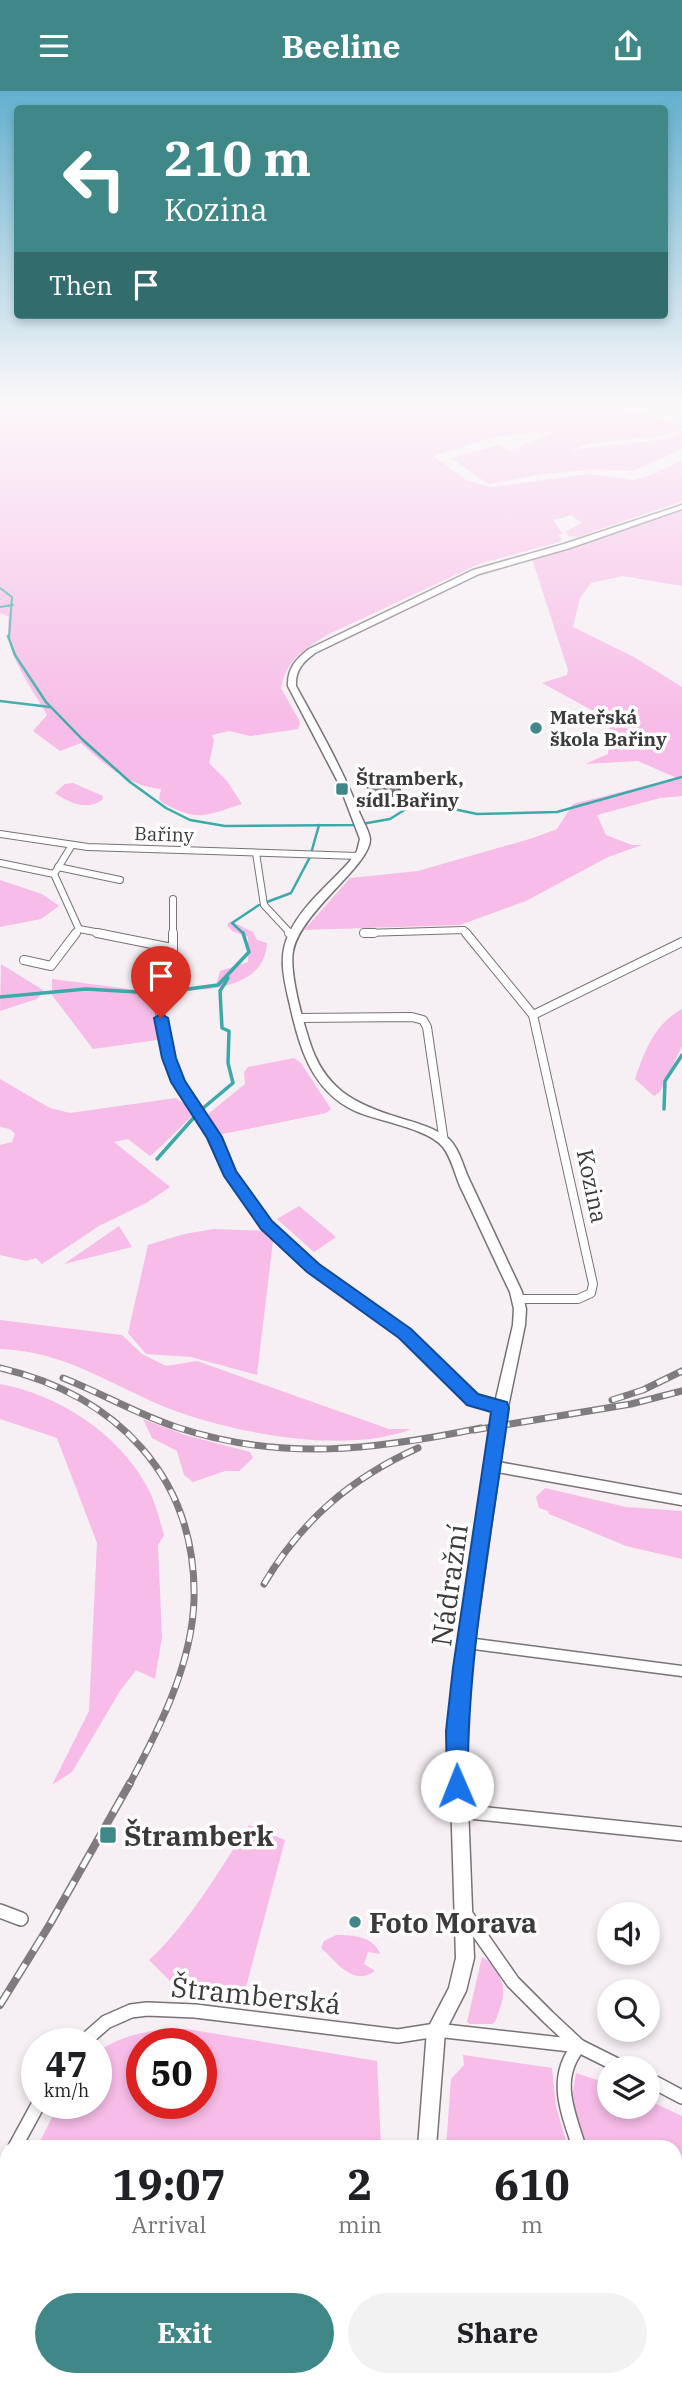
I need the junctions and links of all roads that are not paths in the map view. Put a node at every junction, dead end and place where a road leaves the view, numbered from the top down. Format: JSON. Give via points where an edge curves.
{"nodes":[{"id":1,"x":673,"y":510,"type":"edge"},
{"id":2,"x":0,"y":834,"type":"edge"},
{"id":3,"x":72,"y":845,"type":"junction"},
{"id":4,"x":256,"y":853,"type":"junction"},
{"id":5,"x":358,"y":856,"type":"junction"},
{"id":6,"x":0,"y":863,"type":"edge"},
{"id":7,"x":56,"y":870,"type":"junction"},
{"id":8,"x":120,"y":880,"type":"dead end"},
{"id":9,"x":173,"y":899,"type":"dead end"},
{"id":10,"x":79,"y":929,"type":"junction"},
{"id":11,"x":364,"y":933,"type":"dead end"},
{"id":12,"x":292,"y":936,"type":"junction"},
{"id":13,"x":682,"y":941,"type":"edge"},
{"id":14,"x":172,"y":948,"type":"junction"},
{"id":15,"x":173,"y":959,"type":"dead end"},
{"id":16,"x":24,"y":961,"type":"dead end"},
{"id":17,"x":155,"y":987,"type":"dead end"},
{"id":18,"x":533,"y":1015,"type":"junction"},
{"id":19,"x":298,"y":1018,"type":"junction"},
{"id":20,"x":444,"y":1142,"type":"junction"},
{"id":21,"x":518,"y":1299,"type":"junction"},
{"id":22,"x":501,"y":1408,"type":"junction"},
{"id":23,"x":492,"y":1466,"type":"junction"},
{"id":24,"x":682,"y":1500,"type":"edge"},
{"id":25,"x":467,"y":1643,"type":"junction"},
{"id":26,"x":682,"y":1671,"type":"edge"},
{"id":27,"x":459,"y":1811,"type":"junction"},
{"id":28,"x":682,"y":1834,"type":"edge"},
{"id":29,"x":0,"y":1911,"type":"edge"},
{"id":30,"x":464,"y":1911,"type":"junction"},
{"id":31,"x":21,"y":1919,"type":"dead end"},
{"id":32,"x":99,"y":2028,"type":"edge"},
{"id":33,"x":436,"y":2030,"type":"junction"},
{"id":34,"x":579,"y":2046,"type":"junction"},
{"id":35,"x":599,"y":2056,"type":"edge"},
{"id":36,"x":660,"y":2086,"type":"edge"},
{"id":37,"x":682,"y":2097,"type":"edge"},
{"id":38,"x":30,"y":2119,"type":"edge"},
{"id":39,"x":19,"y":2140,"type":"edge"},
{"id":40,"x":428,"y":2140,"type":"edge"},
{"id":41,"x":577,"y":2140,"type":"edge"}],
"edges":[{"from":1,"to":5,"type":"main road","via":[[476,572],[301,659],[293,669],[292,686],[361,824],[365,844]]},
{"from":2,"to":3,"type":"street","name":"Bařiny"},
{"from":3,"to":4,"type":"street","name":"Bařiny"},
{"from":3,"to":7,"type":"street"},
{"from":4,"to":5,"type":"street","name":"Bařiny"},
{"from":4,"to":12,"type":"street","via":[[264,905]]},
{"from":5,"to":12,"type":"main road","via":[[301,918]]},
{"from":6,"to":7,"type":"street"},
{"from":7,"to":8,"type":"street"},
{"from":7,"to":10,"type":"street"},
{"from":9,"to":14,"type":"street"},
{"from":10,"to":14,"type":"street"},
{"from":10,"to":16,"type":"street","via":[[51,966]]},
{"from":11,"to":18,"type":"street","name":"Kozina","via":[[464,930]]},
{"from":12,"to":19,"type":"main road","via":[[287,963]]},
{"from":13,"to":18,"type":"street"},
{"from":14,"to":15,"type":"street"},
{"from":17,"to":22,"type":"street","via":[[174,1072],[214,1137],[229,1172],[266,1225],[313,1268],[405,1334],[473,1400]]},
{"from":18,"to":21,"type":"street","name":"Kozina","via":[[593,1284],[591,1293],[578,1299]]},
{"from":19,"to":20,"type":"main road","via":[[313,1064],[337,1095]]},
{"from":19,"to":20,"type":"street","via":[[422,1020],[427,1027]]},
{"from":20,"to":21,"type":"main road"},
{"from":21,"to":22,"type":"main road","via":[[519,1325]]},
{"from":22,"to":23,"type":"main road","name":"Nádražní"},
{"from":23,"to":24,"type":"street"},
{"from":23,"to":25,"type":"main road","name":"Nádražní"},
{"from":25,"to":26,"type":"street"},
{"from":25,"to":27,"type":"main road","name":"Nádražní","via":[[457,1731]]},
{"from":27,"to":28,"type":"street"},
{"from":27,"to":30,"type":"main road","name":"Nádražní"},
{"from":29,"to":31,"type":"street"},
{"from":30,"to":33,"type":"main road","name":"Nádražní","via":[[461,1978]]},
{"from":30,"to":34,"type":"street","via":[[513,1982]]},
{"from":32,"to":33,"type":"street","name":"Štramberská","via":[[131,2011],[146,2009],[398,2036]]},
{"from":33,"to":34,"type":"street"},
{"from":33,"to":40,"type":"main road"},
{"from":34,"to":35,"type":"street"},
{"from":34,"to":41,"type":"street","via":[[566,2064],[567,2111]]},
{"from":36,"to":37,"type":"street"},
{"from":38,"to":39,"type":"street"}]}
